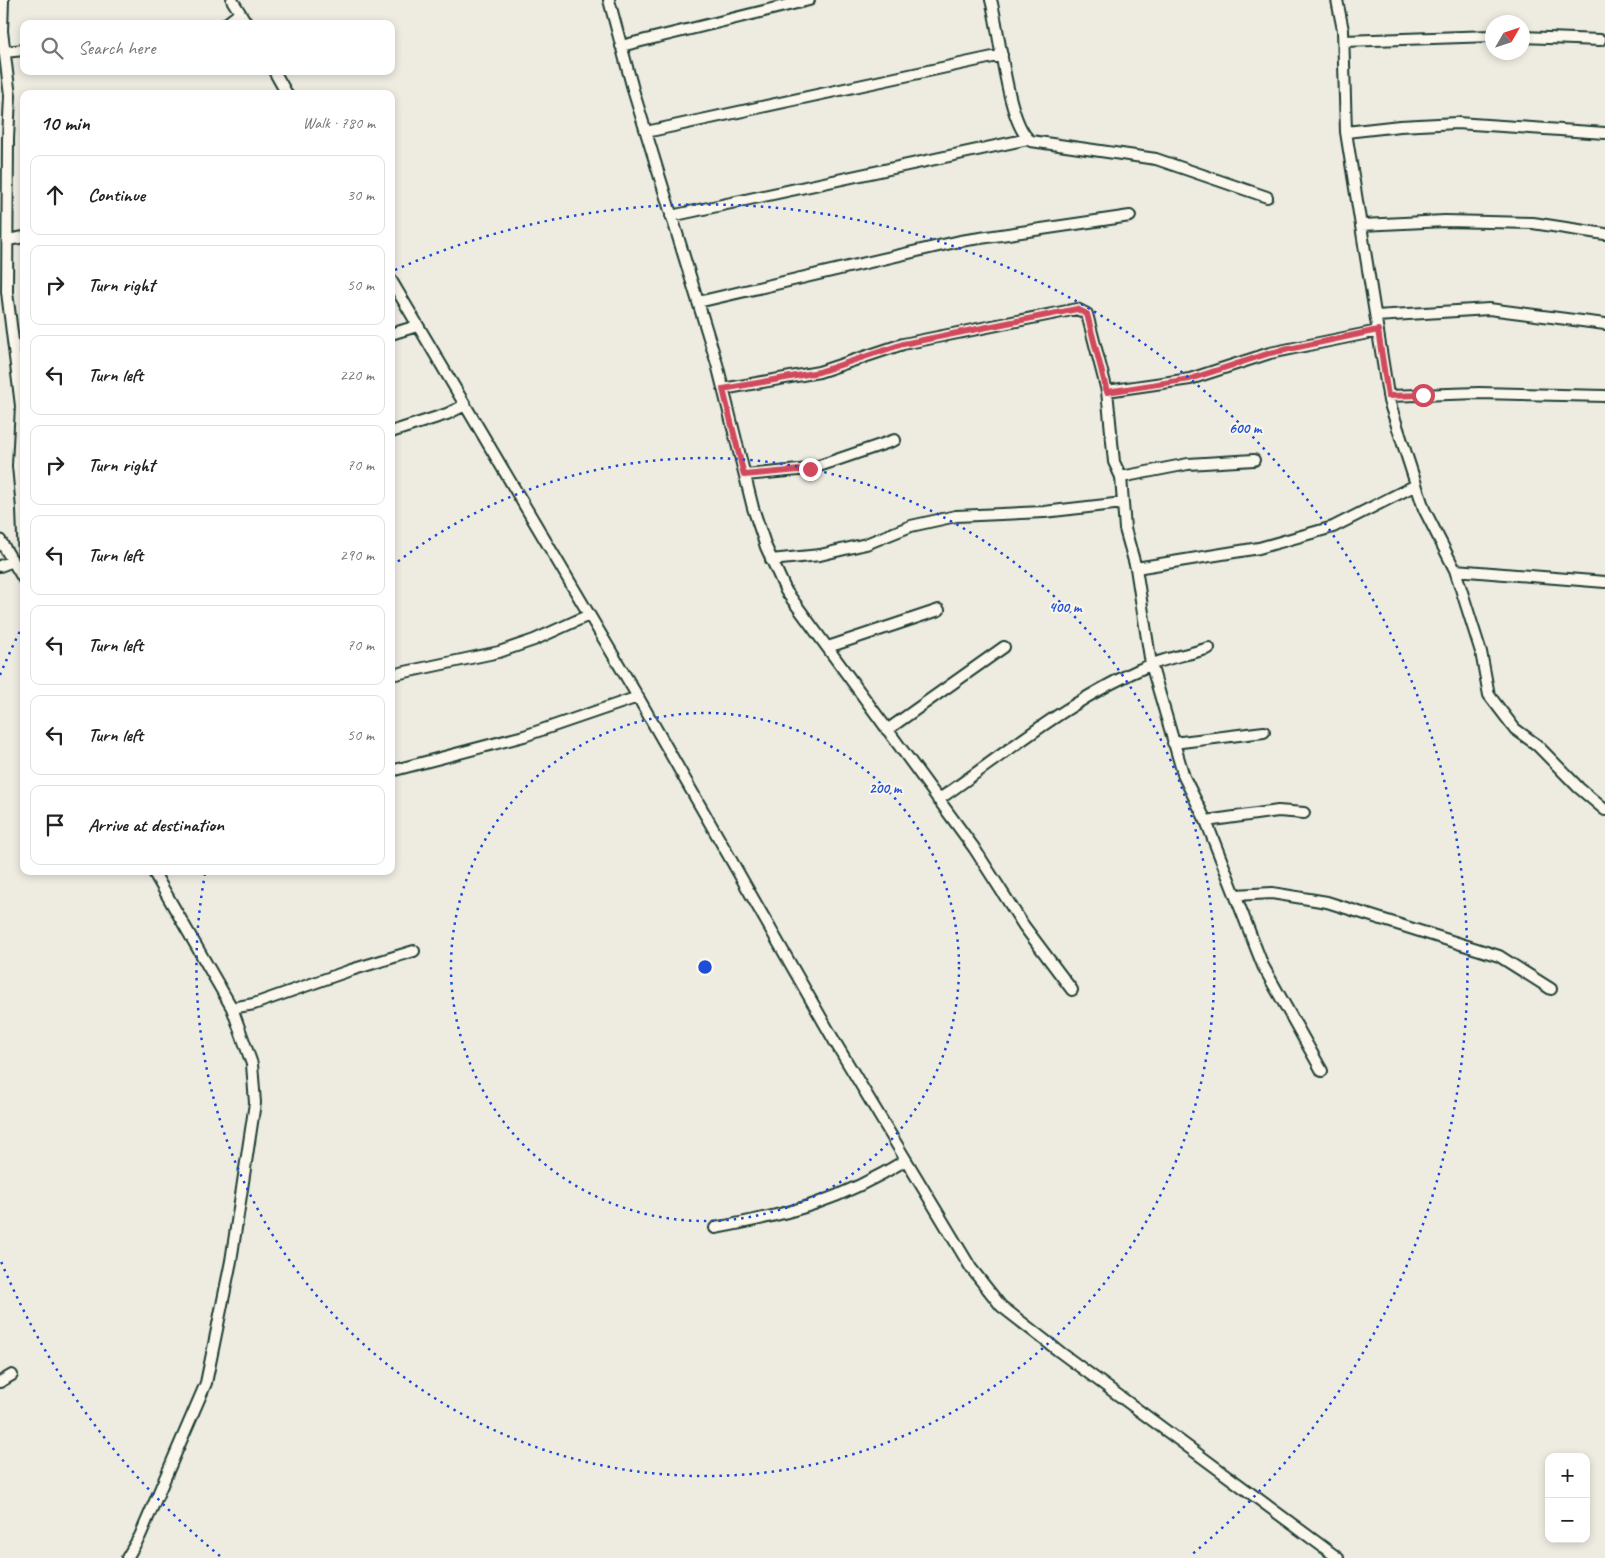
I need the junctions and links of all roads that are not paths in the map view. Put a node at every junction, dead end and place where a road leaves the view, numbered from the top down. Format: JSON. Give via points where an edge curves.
{"nodes":[{"id":1,"x":3,"y":0,"type":"edge"},
{"id":2,"x":232,"y":0,"type":"edge"},
{"id":3,"x":609,"y":0,"type":"edge"},
{"id":4,"x":808,"y":0,"type":"edge"},
{"id":5,"x":991,"y":0,"type":"edge"},
{"id":6,"x":1337,"y":0,"type":"edge"},
{"id":7,"x":240,"y":13,"type":"junction"},
{"id":8,"x":231,"y":20,"type":"edge"},
{"id":9,"x":244,"y":20,"type":"edge"},
{"id":10,"x":1485,"y":36,"type":"edge"},
{"id":11,"x":1530,"y":37,"type":"edge"},
{"id":12,"x":1600,"y":40,"type":"dead end"},
{"id":13,"x":1344,"y":41,"type":"junction"},
{"id":14,"x":621,"y":46,"type":"junction"},
{"id":15,"x":20,"y":50,"type":"edge"},
{"id":16,"x":4,"y":52,"type":"junction"},
{"id":17,"x":1002,"y":55,"type":"junction"},
{"id":18,"x":276,"y":75,"type":"edge"},
{"id":19,"x":285,"y":90,"type":"edge"},
{"id":20,"x":646,"y":132,"type":"junction"},
{"id":21,"x":1346,"y":132,"type":"junction"},
{"id":22,"x":1605,"y":133,"type":"edge"},
{"id":23,"x":1028,"y":139,"type":"junction"},
{"id":24,"x":1267,"y":197,"type":"dead end"},
{"id":25,"x":671,"y":216,"type":"junction"},
{"id":26,"x":1130,"y":216,"type":"dead end"},
{"id":27,"x":1362,"y":226,"type":"junction"},
{"id":28,"x":1605,"y":234,"type":"edge"},
{"id":29,"x":20,"y":238,"type":"edge"},
{"id":30,"x":8,"y":240,"type":"junction"},
{"id":31,"x":395,"y":287,"type":"edge"},
{"id":32,"x":698,"y":302,"type":"junction"},
{"id":33,"x":1376,"y":316,"type":"junction"},
{"id":34,"x":1605,"y":324,"type":"edge"},
{"id":35,"x":417,"y":326,"type":"junction"},
{"id":36,"x":1378,"y":330,"type":"junction"},
{"id":37,"x":395,"y":333,"type":"edge"},
{"id":38,"x":723,"y":389,"type":"junction"},
{"id":39,"x":20,"y":390,"type":"edge"},
{"id":40,"x":1107,"y":392,"type":"junction"},
{"id":41,"x":1388,"y":396,"type":"junction"},
{"id":42,"x":1605,"y":396,"type":"edge"},
{"id":43,"x":465,"y":405,"type":"junction"},
{"id":44,"x":395,"y":431,"type":"edge"},
{"id":45,"x":20,"y":436,"type":"edge"},
{"id":46,"x":895,"y":440,"type":"dead end"},
{"id":47,"x":1254,"y":460,"type":"dead end"},
{"id":48,"x":744,"y":475,"type":"junction"},
{"id":49,"x":1121,"y":477,"type":"junction"},
{"id":50,"x":20,"y":483,"type":"edge"},
{"id":51,"x":1416,"y":485,"type":"junction"},
{"id":52,"x":1123,"y":503,"type":"junction"},
{"id":53,"x":0,"y":540,"type":"edge"},
{"id":54,"x":771,"y":560,"type":"junction"},
{"id":55,"x":13,"y":561,"type":"junction"},
{"id":56,"x":0,"y":566,"type":"edge"},
{"id":57,"x":1136,"y":568,"type":"junction"},
{"id":58,"x":1455,"y":570,"type":"junction"},
{"id":59,"x":20,"y":573,"type":"edge"},
{"id":60,"x":1605,"y":582,"type":"edge"},
{"id":61,"x":939,"y":610,"type":"dead end"},
{"id":62,"x":589,"y":614,"type":"junction"},
{"id":63,"x":1004,"y":647,"type":"dead end"},
{"id":64,"x":828,"y":648,"type":"junction"},
{"id":65,"x":1209,"y":648,"type":"dead end"},
{"id":66,"x":1152,"y":664,"type":"junction"},
{"id":67,"x":395,"y":674,"type":"edge"},
{"id":68,"x":638,"y":697,"type":"junction"},
{"id":69,"x":887,"y":730,"type":"junction"},
{"id":70,"x":1264,"y":732,"type":"dead end"},
{"id":71,"x":1174,"y":742,"type":"junction"},
{"id":72,"x":395,"y":770,"type":"edge"},
{"id":73,"x":938,"y":800,"type":"junction"},
{"id":74,"x":1605,"y":810,"type":"edge"},
{"id":75,"x":1304,"y":813,"type":"dead end"},
{"id":76,"x":1206,"y":821,"type":"junction"},
{"id":77,"x":155,"y":875,"type":"edge"},
{"id":78,"x":1235,"y":895,"type":"junction"},
{"id":79,"x":414,"y":952,"type":"dead end"},
{"id":80,"x":1551,"y":989,"type":"dead end"},
{"id":81,"x":1072,"y":990,"type":"dead end"},
{"id":82,"x":232,"y":1008,"type":"junction"},
{"id":83,"x":1322,"y":1070,"type":"dead end"},
{"id":84,"x":906,"y":1160,"type":"junction"},
{"id":85,"x":716,"y":1228,"type":"dead end"},
{"id":86,"x":12,"y":1375,"type":"dead end"},
{"id":87,"x":0,"y":1382,"type":"edge"},
{"id":88,"x":127,"y":1558,"type":"edge"},
{"id":89,"x":1338,"y":1558,"type":"edge"}],
"edges":[{"from":1,"to":16,"type":"street"},
{"from":2,"to":7,"type":"street"},
{"from":3,"to":14,"type":"street"},
{"from":4,"to":14,"type":"street"},
{"from":5,"to":17,"type":"street"},
{"from":6,"to":13,"type":"street"},
{"from":7,"to":8,"type":"street"},
{"from":7,"to":9,"type":"street"},
{"from":10,"to":13,"type":"street"},
{"from":11,"to":12,"type":"street"},
{"from":13,"to":21,"type":"street"},
{"from":14,"to":20,"type":"street"},
{"from":15,"to":16,"type":"street"},
{"from":16,"to":30,"type":"street","via":[[10,96]]},
{"from":17,"to":20,"type":"street"},
{"from":17,"to":23,"type":"street","via":[[1018,125]]},
{"from":18,"to":19,"type":"street"},
{"from":20,"to":25,"type":"street"},
{"from":21,"to":22,"type":"street","via":[[1457,123]]},
{"from":21,"to":27,"type":"street"},
{"from":23,"to":24,"type":"street","via":[[1156,158]]},
{"from":23,"to":25,"type":"street"},
{"from":25,"to":32,"type":"street"},
{"from":26,"to":32,"type":"street","via":[[960,240]]},
{"from":27,"to":28,"type":"street","via":[[1445,221],[1533,224]]},
{"from":27,"to":33,"type":"street"},
{"from":29,"to":30,"type":"street"},
{"from":30,"to":39,"type":"street","via":[[7,292]]},
{"from":31,"to":35,"type":"street"},
{"from":32,"to":38,"type":"street"},
{"from":33,"to":34,"type":"street","via":[[1489,309]]},
{"from":33,"to":36,"type":"street"},
{"from":35,"to":37,"type":"street"},
{"from":35,"to":43,"type":"street"},
{"from":36,"to":40,"type":"street","via":[[1270,353],[1190,379]]},
{"from":36,"to":41,"type":"street"},
{"from":38,"to":40,"type":"street","via":[[819,372],[903,344],[1077,309],[1087,314]]},
{"from":38,"to":48,"type":"street"},
{"from":40,"to":49,"type":"street","via":[[1114,462]]},
{"from":41,"to":42,"type":"street","via":[[1479,393]]},
{"from":41,"to":51,"type":"street"},
{"from":43,"to":44,"type":"street"},
{"from":43,"to":62,"type":"street"},
{"from":45,"to":50,"type":"street"},
{"from":46,"to":48,"type":"street","via":[[810,469]]},
{"from":47,"to":49,"type":"street","via":[[1188,464]]},
{"from":48,"to":54,"type":"street"},
{"from":49,"to":52,"type":"street"},
{"from":51,"to":57,"type":"street","via":[[1333,527],[1259,548]]},
{"from":51,"to":58,"type":"street","via":[[1424,509]]},
{"from":52,"to":54,"type":"street","via":[[1044,512],[956,516],[912,526],[866,544],[820,555]]},
{"from":52,"to":57,"type":"street","via":[[1125,529]]},
{"from":53,"to":55,"type":"street"},
{"from":54,"to":64,"type":"street","via":[[786,591]]},
{"from":55,"to":56,"type":"street"},
{"from":55,"to":59,"type":"street"},
{"from":57,"to":66,"type":"street"},
{"from":58,"to":60,"type":"street"},
{"from":58,"to":74,"type":"street","via":[[1481,652],[1489,695],[1515,728]]},
{"from":61,"to":64,"type":"street"},
{"from":62,"to":67,"type":"street","via":[[534,640],[499,652]]},
{"from":62,"to":68,"type":"street"},
{"from":63,"to":69,"type":"street"},
{"from":64,"to":69,"type":"street"},
{"from":65,"to":66,"type":"street"},
{"from":66,"to":71,"type":"street"},
{"from":66,"to":73,"type":"street","via":[[1099,691]]},
{"from":68,"to":72,"type":"street","via":[[524,736]]},
{"from":68,"to":84,"type":"street","via":[[830,1034]]},
{"from":69,"to":73,"type":"street"},
{"from":70,"to":71,"type":"street"},
{"from":71,"to":76,"type":"street","via":[[1184,777]]},
{"from":73,"to":81,"type":"street"},
{"from":75,"to":76,"type":"street","via":[[1278,811]]},
{"from":76,"to":78,"type":"street"},
{"from":77,"to":82,"type":"street"},
{"from":78,"to":80,"type":"street","via":[[1272,893],[1327,902],[1499,956]]},
{"from":78,"to":83,"type":"street","via":[[1263,966]]},
{"from":79,"to":82,"type":"street","via":[[254,1004]]},
{"from":82,"to":88,"type":"street","via":[[252,1064],[255,1103],[231,1261],[206,1383],[140,1536]]},
{"from":84,"to":85,"type":"street","via":[[874,1180],[822,1204]]},
{"from":84,"to":89,"type":"street","via":[[971,1268],[1001,1306]]},
{"from":86,"to":87,"type":"street"}]}
